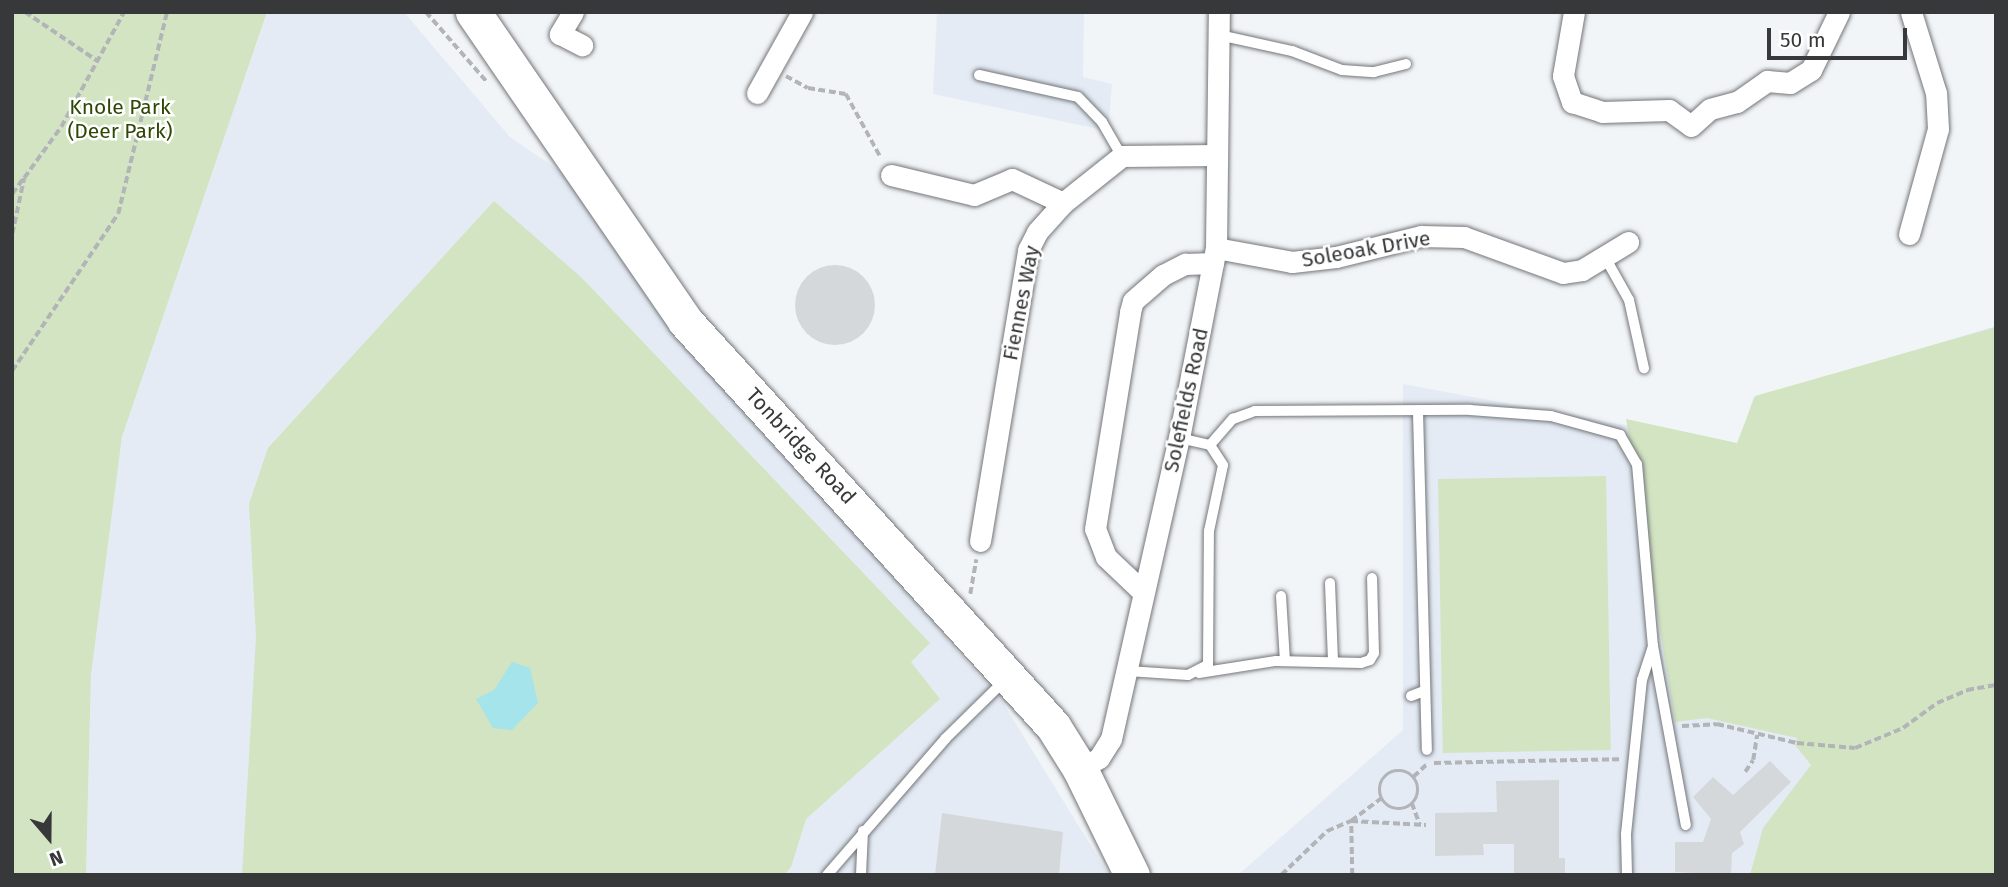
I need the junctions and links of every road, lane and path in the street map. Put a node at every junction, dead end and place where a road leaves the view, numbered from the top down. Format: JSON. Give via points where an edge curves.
{"nodes":[{"id":1,"x":25,"y":12,"type":"edge"},
{"id":2,"x":124,"y":12,"type":"edge"},
{"id":3,"x":167,"y":12,"type":"edge"},
{"id":4,"x":473,"y":12,"type":"edge"},
{"id":5,"x":573,"y":12,"type":"edge"},
{"id":6,"x":802,"y":12,"type":"edge"},
{"id":7,"x":1219,"y":12,"type":"edge"},
{"id":8,"x":1574,"y":12,"type":"edge"},
{"id":9,"x":1839,"y":12,"type":"edge"},
{"id":10,"x":1911,"y":12,"type":"edge"},
{"id":11,"x":1219,"y":35,"type":"junction"},
{"id":12,"x":582,"y":45,"type":"dead end"},
{"id":13,"x":99,"y":62,"type":"junction"},
{"id":14,"x":1406,"y":64,"type":"dead end"},
{"id":15,"x":774,"y":70,"type":"junction"},
{"id":16,"x":979,"y":75,"type":"dead end"},
{"id":17,"x":757,"y":93,"type":"dead end"},
{"id":18,"x":1217,"y":155,"type":"junction"},
{"id":19,"x":1122,"y":156,"type":"junction"},
{"id":20,"x":891,"y":175,"type":"joint"},
{"id":21,"x":24,"y":178,"type":"junction"},
{"id":22,"x":12,"y":194,"type":"edge"},
{"id":23,"x":1063,"y":203,"type":"junction"},
{"id":24,"x":12,"y":234,"type":"edge"},
{"id":25,"x":1909,"y":234,"type":"dead end"},
{"id":26,"x":1628,"y":242,"type":"dead end"},
{"id":27,"x":1214,"y":256,"type":"junction"},
{"id":28,"x":1606,"y":259,"type":"junction"},
{"id":29,"x":1644,"y":368,"type":"dead end"},
{"id":30,"x":12,"y":371,"type":"edge"},
{"id":31,"x":1418,"y":412,"type":"junction"},
{"id":32,"x":1179,"y":438,"type":"junction"},
{"id":33,"x":1210,"y":445,"type":"junction"},
{"id":34,"x":979,"y":541,"type":"joint"},
{"id":35,"x":1372,"y":578,"type":"dead end"},
{"id":36,"x":1330,"y":583,"type":"dead end"},
{"id":37,"x":1143,"y":592,"type":"junction"},
{"id":38,"x":1281,"y":596,"type":"dead end"},
{"id":39,"x":957,"y":615,"type":"junction"},
{"id":40,"x":1653,"y":646,"type":"junction"},
{"id":41,"x":1285,"y":661,"type":"junction"},
{"id":42,"x":1333,"y":662,"type":"junction"},
{"id":43,"x":1128,"y":671,"type":"junction"},
{"id":44,"x":1197,"y":673,"type":"junction"},
{"id":45,"x":1009,"y":676,"type":"junction"},
{"id":46,"x":1996,"y":685,"type":"edge"},
{"id":47,"x":1424,"y":691,"type":"junction"},
{"id":48,"x":1411,"y":696,"type":"dead end"},
{"id":49,"x":1673,"y":727,"type":"dead end"},
{"id":50,"x":1757,"y":735,"type":"junction"},
{"id":51,"x":1427,"y":750,"type":"dead end"},
{"id":52,"x":1622,"y":759,"type":"dead end"},
{"id":53,"x":1080,"y":769,"type":"junction"},
{"id":54,"x":1745,"y":772,"type":"dead end"},
{"id":55,"x":1413,"y":777,"type":"junction"},
{"id":56,"x":1382,"y":798,"type":"junction"},
{"id":57,"x":1412,"y":803,"type":"junction"},
{"id":58,"x":1351,"y":821,"type":"junction"},
{"id":59,"x":1420,"y":825,"type":"junction"},
{"id":60,"x":1426,"y":825,"type":"dead end"},
{"id":61,"x":1686,"y":825,"type":"dead end"},
{"id":62,"x":863,"y":831,"type":"junction"},
{"id":63,"x":827,"y":875,"type":"edge"},
{"id":64,"x":861,"y":875,"type":"edge"},
{"id":65,"x":1132,"y":875,"type":"edge"},
{"id":66,"x":1281,"y":875,"type":"edge"},
{"id":67,"x":1352,"y":875,"type":"edge"},
{"id":68,"x":1627,"y":875,"type":"edge"}],
"edges":[{"from":1,"to":13,"type":"path"},
{"from":2,"to":13,"type":"path"},
{"from":3,"to":30,"type":"path","via":[[118,214]]},
{"from":4,"to":39,"type":"main road","name":"Tonbridge Road","via":[[685,321]]},
{"from":5,"to":12,"type":"street","via":[[555,32]]},
{"from":6,"to":15,"type":"street"},
{"from":7,"to":11,"type":"street","name":"Solefields Road"},
{"from":8,"to":9,"type":"street","via":[[1563,76],[1572,102],[1602,112],[1669,110],[1691,126],[1710,109],[1737,102],[1767,81],[1790,83],[1811,70]]},
{"from":10,"to":25,"type":"street","via":[[1936,93],[1938,129]]},
{"from":11,"to":14,"type":"lane","via":[[1292,51],[1342,70],[1374,72]]},
{"from":11,"to":18,"type":"street","name":"Solefields Road"},
{"from":13,"to":21,"type":"path"},
{"from":15,"to":17,"type":"street"},
{"from":15,"to":20,"type":"path","via":[[808,88],[846,94]]},
{"from":16,"to":19,"type":"lane","via":[[1078,97],[1102,122]]},
{"from":18,"to":19,"type":"street"},
{"from":18,"to":27,"type":"street","name":"Solefields Road"},
{"from":19,"to":23,"type":"street","name":"Fiennes Way"},
{"from":20,"to":23,"type":"street","via":[[974,195],[1012,179]]},
{"from":21,"to":22,"type":"path"},
{"from":21,"to":24,"type":"path"},
{"from":23,"to":34,"type":"street","name":"Fiennes Way","via":[[1037,232],[1028,250]]},
{"from":26,"to":28,"type":"street","name":"Soleoak Drive"},
{"from":27,"to":28,"type":"street","name":"Soleoak Drive","via":[[1292,261],[1336,257],[1421,236],[1464,237],[1563,273]]},
{"from":27,"to":32,"type":"street","name":"Solefields Road"},
{"from":27,"to":37,"type":"street","name":"Soleoak Drive","via":[[1163,275],[1133,301],[1130,312],[1095,529],[1107,557]]},
{"from":28,"to":29,"type":"lane","via":[[1629,300]]},
{"from":31,"to":33,"type":"lane","via":[[1255,411],[1233,419]]},
{"from":31,"to":40,"type":"lane","via":[[1470,410],[1551,416],[1620,435],[1637,464]]},
{"from":31,"to":47,"type":"lane"},
{"from":32,"to":33,"type":"lane"},
{"from":32,"to":37,"type":"street","name":"Solefields Road"},
{"from":33,"to":44,"type":"lane","via":[[1219,455],[1222,474],[1209,531],[1210,656],[1208,665]]},
{"from":34,"to":39,"type":"path","via":[[969,599]]},
{"from":35,"to":42,"type":"lane","via":[[1374,653],[1361,663]]},
{"from":36,"to":42,"type":"lane"},
{"from":37,"to":43,"type":"street","name":"Solefields Road"},
{"from":38,"to":41,"type":"lane"},
{"from":39,"to":45,"type":"main road","name":"Tonbridge Road"},
{"from":40,"to":61,"type":"lane"},
{"from":40,"to":68,"type":"lane","via":[[1642,680],[1626,834]]},
{"from":41,"to":42,"type":"lane"},
{"from":41,"to":44,"type":"lane"},
{"from":43,"to":44,"type":"lane"},
{"from":43,"to":53,"type":"street","name":"Solefields Road","via":[[1111,739],[1099,758]]},
{"from":45,"to":53,"type":"main road","name":"Tonbridge Road","via":[[1053,726]]},
{"from":45,"to":62,"type":"lane"},
{"from":46,"to":50,"type":"path","via":[[1937,702],[1903,728],[1855,748],[1828,748]]},
{"from":47,"to":48,"type":"lane"},
{"from":47,"to":51,"type":"lane"},
{"from":49,"to":50,"type":"path","via":[[1717,724]]},
{"from":50,"to":54,"type":"path","via":[[1754,760]]},
{"from":52,"to":55,"type":"path","via":[[1439,762],[1427,764]]},
{"from":53,"to":65,"type":"main road","name":"Tonbridge Road"},
{"from":55,"to":56,"type":"path","via":[[1403,771],[1387,775],[1381,784]]},
{"from":55,"to":57,"type":"path","via":[[1418,792]]},
{"from":56,"to":57,"type":"path","via":[[1397,808]]},
{"from":56,"to":58,"type":"path"},
{"from":57,"to":59,"type":"path"},
{"from":58,"to":59,"type":"path"},
{"from":58,"to":66,"type":"path","via":[[1327,831]]},
{"from":58,"to":67,"type":"path"},
{"from":59,"to":60,"type":"path"},
{"from":62,"to":63,"type":"lane"},
{"from":62,"to":64,"type":"lane"}]}
